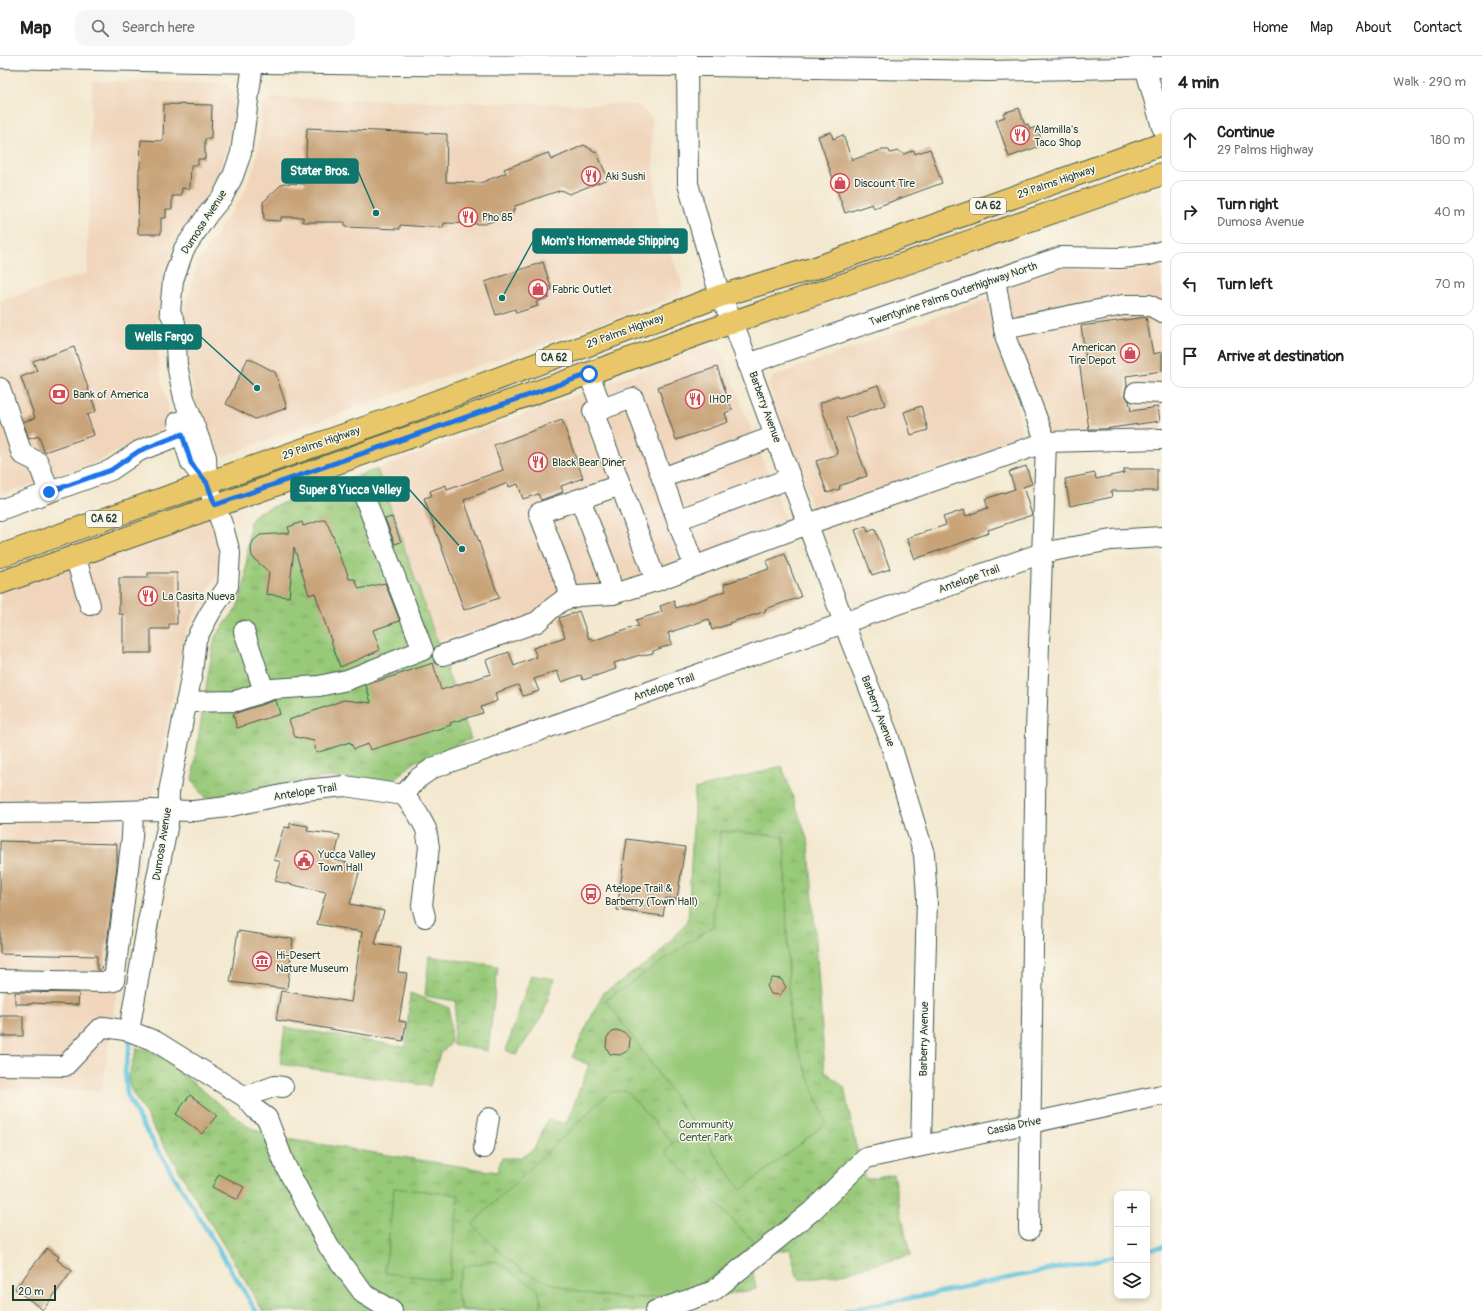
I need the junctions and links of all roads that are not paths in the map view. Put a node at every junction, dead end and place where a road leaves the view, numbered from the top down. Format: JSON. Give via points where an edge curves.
{"nodes":[{"id":1,"x":0,"y":58,"type":"edge"},
{"id":2,"x":142,"y":59,"type":"edge"},
{"id":3,"x":396,"y":60,"type":"edge"},
{"id":4,"x":687,"y":61,"type":"edge"},
{"id":5,"x":253,"y":62,"type":"junction"},
{"id":6,"x":988,"y":64,"type":"edge"},
{"id":7,"x":1149,"y":64,"type":"edge"},
{"id":8,"x":1162,"y":127,"type":"edge"},
{"id":9,"x":1162,"y":144,"type":"edge"},
{"id":10,"x":1162,"y":174,"type":"edge"},
{"id":11,"x":1162,"y":252,"type":"edge"},
{"id":12,"x":995,"y":280,"type":"junction"},
{"id":13,"x":720,"y":296,"type":"junction"},
{"id":14,"x":170,"y":312,"type":"junction"},
{"id":15,"x":1162,"y":312,"type":"edge"},
{"id":16,"x":733,"y":322,"type":"junction"},
{"id":17,"x":1004,"y":329,"type":"junction"},
{"id":18,"x":748,"y":364,"type":"junction"},
{"id":19,"x":589,"y":374,"type":"junction"},
{"id":20,"x":0,"y":388,"type":"edge"},
{"id":21,"x":1136,"y":392,"type":"dead end"},
{"id":22,"x":1162,"y":393,"type":"edge"},
{"id":23,"x":602,"y":409,"type":"junction"},
{"id":24,"x":182,"y":434,"type":"junction"},
{"id":25,"x":775,"y":436,"type":"junction"},
{"id":26,"x":1162,"y":439,"type":"edge"},
{"id":27,"x":1046,"y":442,"type":"junction"},
{"id":28,"x":662,"y":478,"type":"junction"},
{"id":29,"x":791,"y":478,"type":"junction"},
{"id":30,"x":207,"y":483,"type":"junction"},
{"id":31,"x":620,"y":485,"type":"junction"},
{"id":32,"x":49,"y":492,"type":"junction"},
{"id":33,"x":363,"y":493,"type":"dead end"},
{"id":34,"x":580,"y":499,"type":"junction"},
{"id":35,"x":215,"y":505,"type":"junction"},
{"id":36,"x":0,"y":510,"type":"edge"},
{"id":37,"x":677,"y":520,"type":"junction"},
{"id":38,"x":808,"y":524,"type":"junction"},
{"id":39,"x":1162,"y":537,"type":"edge"},
{"id":40,"x":1042,"y":553,"type":"junction"},
{"id":41,"x":0,"y":556,"type":"edge"},
{"id":42,"x":75,"y":556,"type":"junction"},
{"id":43,"x":694,"y":566,"type":"junction"},
{"id":44,"x":656,"y":581,"type":"junction"},
{"id":45,"x":0,"y":583,"type":"edge"},
{"id":46,"x":614,"y":594,"type":"junction"},
{"id":47,"x":570,"y":598,"type":"junction"},
{"id":48,"x":90,"y":605,"type":"dead end"},
{"id":49,"x":845,"y":624,"type":"junction"},
{"id":50,"x":244,"y":631,"type":"dead end"},
{"id":51,"x":442,"y":655,"type":"dead end"},
{"id":52,"x":264,"y":691,"type":"junction"},
{"id":53,"x":186,"y":702,"type":"junction"},
{"id":54,"x":404,"y":795,"type":"junction"},
{"id":55,"x":133,"y":810,"type":"junction"},
{"id":56,"x":168,"y":810,"type":"junction"},
{"id":57,"x":0,"y":813,"type":"edge"},
{"id":58,"x":425,"y":917,"type":"dead end"},
{"id":59,"x":0,"y":980,"type":"edge"},
{"id":60,"x":129,"y":1031,"type":"junction"},
{"id":61,"x":0,"y":1065,"type":"edge"},
{"id":62,"x":283,"y":1087,"type":"dead end"},
{"id":63,"x":1162,"y":1095,"type":"edge"},
{"id":64,"x":245,"y":1097,"type":"junction"},
{"id":65,"x":489,"y":1118,"type":"dead end"},
{"id":66,"x":1030,"y":1123,"type":"junction"},
{"id":67,"x":922,"y":1146,"type":"junction"},
{"id":68,"x":484,"y":1148,"type":"dead end"},
{"id":69,"x":1028,"y":1230,"type":"dead end"},
{"id":70,"x":392,"y":1311,"type":"edge"},
{"id":71,"x":655,"y":1311,"type":"edge"}],
"edges":[{"from":1,"to":2,"type":"street"},
{"from":2,"to":5,"type":"street"},
{"from":3,"to":4,"type":"street"},
{"from":3,"to":5,"type":"street"},
{"from":4,"to":6,"type":"street"},
{"from":4,"to":13,"type":"street","name":"Barberry Avenue","via":[[688,184]]},
{"from":5,"to":14,"type":"street","name":"Dumosa Avenue","via":[[240,153],[233,176],[223,196],[184,249],[173,280]]},
{"from":6,"to":7,"type":"street"},
{"from":7,"to":8,"type":"street"},
{"from":9,"to":13,"type":"main road","name":"29 Palms Highway","number":"CA 62","via":[[815,268]]},
{"from":10,"to":16,"type":"main road","number":"CA 62"},
{"from":11,"to":12,"type":"street","name":"Twentynine Palms Outerhighway North","via":[[1149,256],[1121,258],[1062,257]]},
{"from":12,"to":17,"type":"street"},
{"from":12,"to":18,"type":"street","name":"Twentynine Palms Outerhighway North"},
{"from":13,"to":16,"type":"street","name":"Barberry Avenue"},
{"from":13,"to":30,"type":"main road","name":"29 Palms Highway","number":"CA 62","via":[[387,420]]},
{"from":14,"to":24,"type":"street","name":"Dumosa Avenue","via":[[162,321],[162,344],[172,400]]},
{"from":14,"to":30,"type":"street","name":"Dumosa Avenue","via":[[175,323],[177,365],[184,398],[206,457]]},
{"from":15,"to":17,"type":"street","via":[[1148,305],[1123,305]]},
{"from":16,"to":18,"type":"street","name":"Barberry Avenue"},
{"from":16,"to":19,"type":"main road","number":"CA 62"},
{"from":17,"to":27,"type":"street"},
{"from":18,"to":25,"type":"street","name":"Barberry Avenue"},
{"from":19,"to":23,"type":"street"},
{"from":19,"to":35,"type":"main road","number":"CA 62"},
{"from":20,"to":32,"type":"street","via":[[22,454],[38,462]]},
{"from":21,"to":22,"type":"street"},
{"from":23,"to":28,"type":"street","via":[[633,398]]},
{"from":23,"to":31,"type":"street","via":[[593,411]]},
{"from":24,"to":30,"type":"street","name":"Dumosa Avenue","via":[[191,463]]},
{"from":24,"to":32,"type":"street","via":[[139,451],[111,470]]},
{"from":25,"to":28,"type":"street"},
{"from":25,"to":29,"type":"street","name":"Barberry Avenue"},
{"from":26,"to":27,"type":"street"},
{"from":27,"to":38,"type":"street"},
{"from":27,"to":40,"type":"street"},
{"from":28,"to":37,"type":"street"},
{"from":29,"to":37,"type":"street"},
{"from":29,"to":38,"type":"street","name":"Barberry Avenue"},
{"from":30,"to":35,"type":"street","name":"Dumosa Avenue"},
{"from":30,"to":41,"type":"main road","name":"29 Palms Highway","number":"CA 62"},
{"from":31,"to":34,"type":"street"},
{"from":31,"to":44,"type":"street"},
{"from":32,"to":36,"type":"street"},
{"from":33,"to":52,"type":"street","via":[[423,650],[347,680],[319,686]]},
{"from":34,"to":46,"type":"street"},
{"from":34,"to":47,"type":"street","via":[[539,513]]},
{"from":35,"to":42,"type":"main road","number":"CA 62"},
{"from":35,"to":53,"type":"street","name":"Dumosa Avenue","via":[[230,553],[228,586],[196,639]]},
{"from":37,"to":43,"type":"street"},
{"from":38,"to":43,"type":"street"},
{"from":38,"to":49,"type":"street","name":"Barberry Avenue"},
{"from":39,"to":40,"type":"street","name":"Antelope Trail","via":[[1111,540]]},
{"from":40,"to":49,"type":"street","name":"Antelope Trail"},
{"from":40,"to":66,"type":"street","via":[[1036,731]]},
{"from":42,"to":45,"type":"main road","number":"CA 62"},
{"from":42,"to":48,"type":"street"},
{"from":43,"to":44,"type":"street"},
{"from":44,"to":46,"type":"street"},
{"from":46,"to":47,"type":"street"},
{"from":47,"to":51,"type":"street","via":[[563,600],[537,622]]},
{"from":49,"to":54,"type":"street","name":"Antelope Trail","via":[[433,768],[417,779]]},
{"from":49,"to":67,"type":"street","name":"Barberry Avenue","via":[[888,735],[924,854],[927,898]]},
{"from":50,"to":52,"type":"street"},
{"from":52,"to":53,"type":"street","via":[[236,701]]},
{"from":53,"to":56,"type":"street","name":"Dumosa Avenue"},
{"from":54,"to":56,"type":"street","name":"Antelope Trail","via":[[345,786],[305,790],[227,807],[194,811]]},
{"from":54,"to":58,"type":"street","via":[[426,829],[428,847],[422,905]]},
{"from":55,"to":56,"type":"street","name":"Antelope Trail"},
{"from":55,"to":57,"type":"street","name":"Antelope Trail"},
{"from":55,"to":59,"type":"street","via":[[114,981]]},
{"from":56,"to":60,"type":"street","name":"Dumosa Avenue","via":[[168,823]]},
{"from":60,"to":61,"type":"street","via":[[105,1027],[100,1029],[66,1066]]},
{"from":60,"to":64,"type":"street","via":[[155,1041]]},
{"from":62,"to":64,"type":"street","via":[[275,1086]]},
{"from":63,"to":66,"type":"street","name":"Cassia Drive"},
{"from":64,"to":70,"type":"street","via":[[266,1118],[285,1165],[329,1247],[364,1294]]},
{"from":65,"to":68,"type":"street"},
{"from":66,"to":67,"type":"street","name":"Cassia Drive"},
{"from":66,"to":69,"type":"street"},
{"from":67,"to":71,"type":"street","name":"Cassia Drive","via":[[866,1158],[812,1211],[712,1292]]}]}
